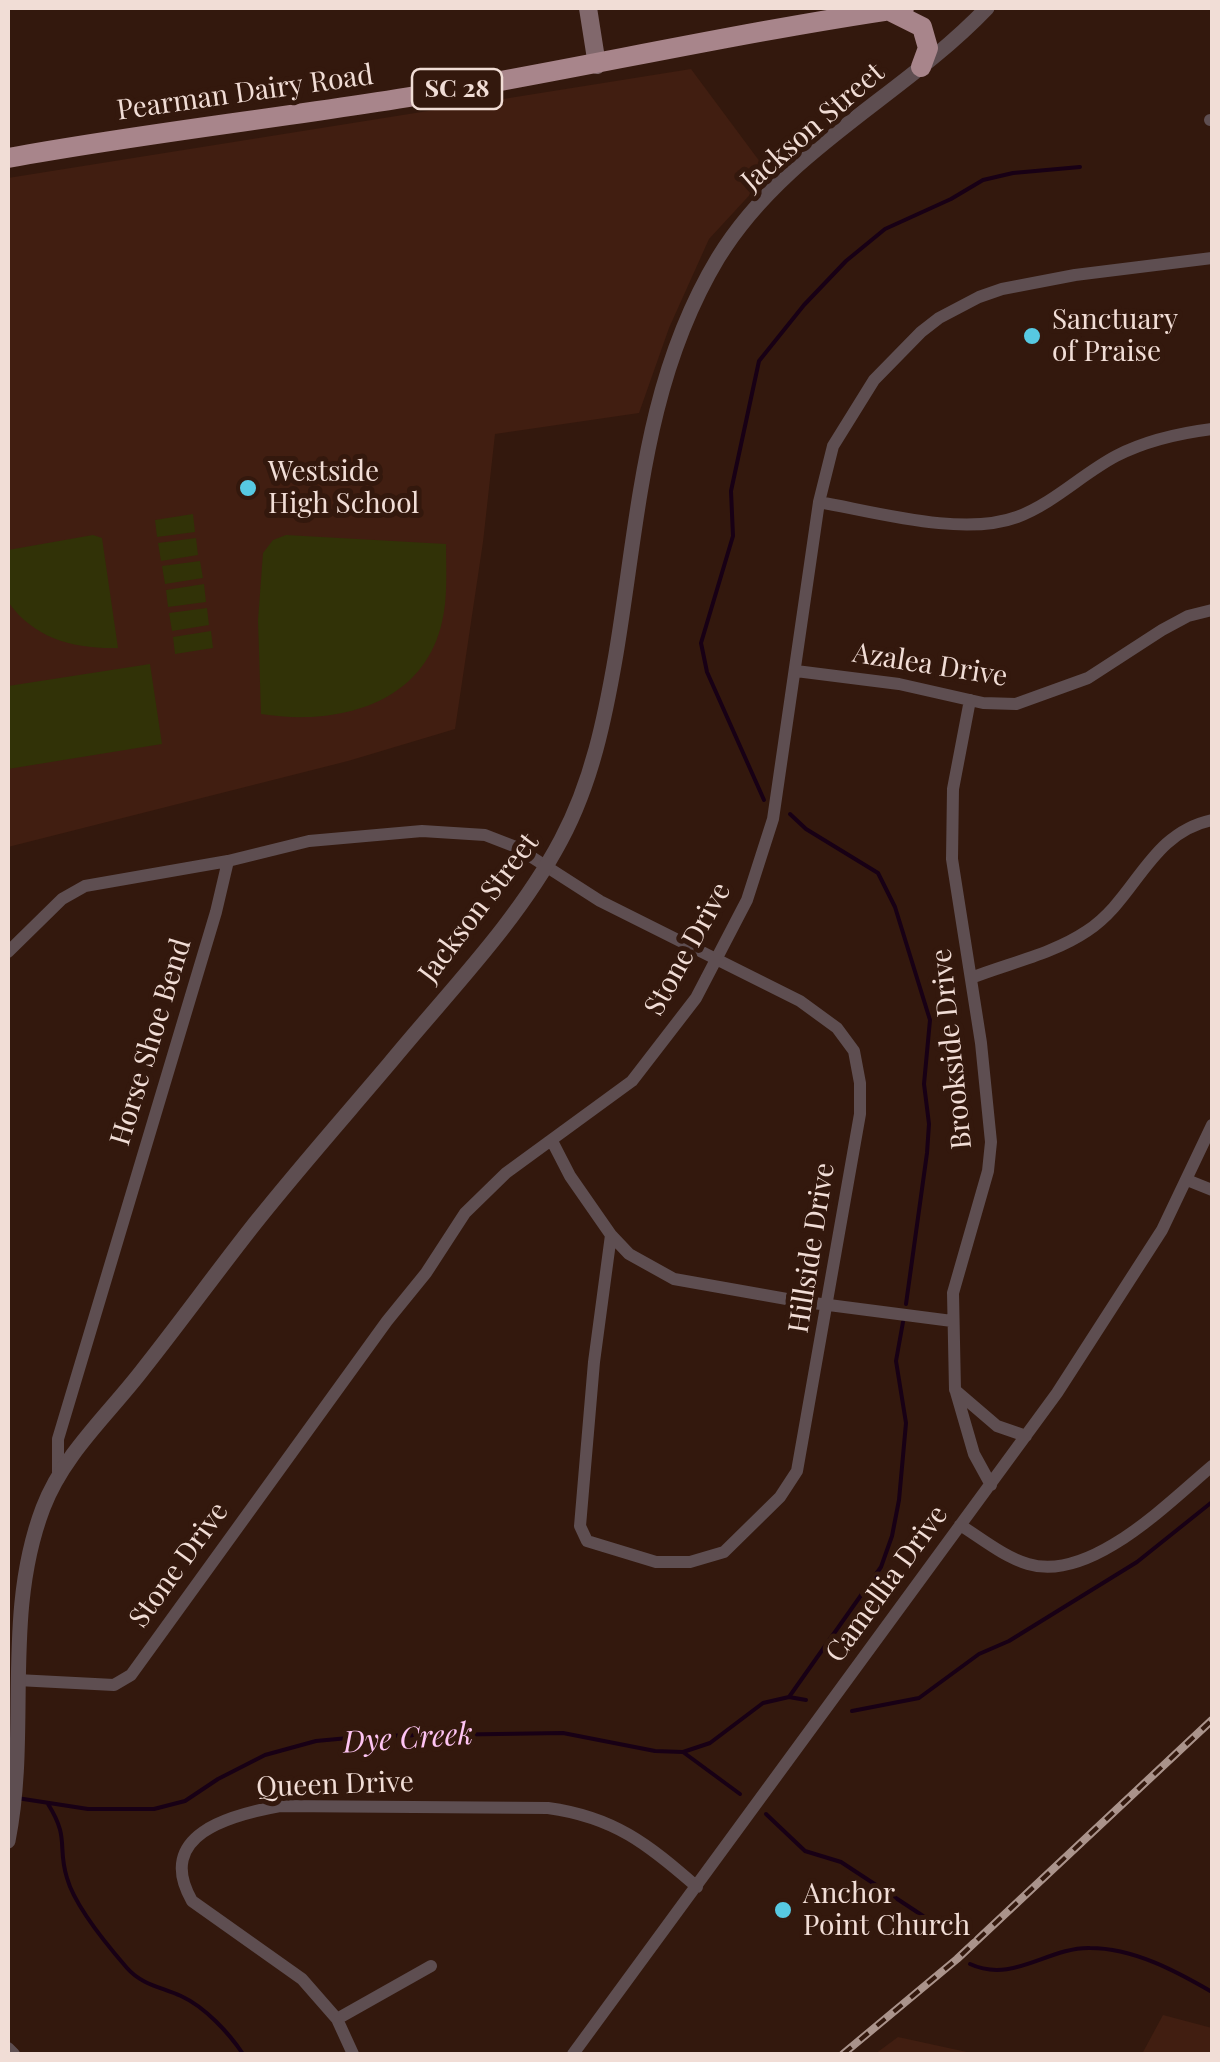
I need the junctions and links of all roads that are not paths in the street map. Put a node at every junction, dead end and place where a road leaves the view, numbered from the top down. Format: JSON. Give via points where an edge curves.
{"nodes":[{"id":1,"x":588,"y":8,"type":"edge"},
{"id":2,"x":987,"y":8,"type":"edge"},
{"id":3,"x":896,"y":9,"type":"edge"},
{"id":4,"x":833,"y":13,"type":"edge"},
{"id":5,"x":597,"y":65,"type":"junction"},
{"id":6,"x":921,"y":68,"type":"junction"},
{"id":7,"x":8,"y":158,"type":"edge"},
{"id":8,"x":1212,"y":258,"type":"edge"},
{"id":9,"x":1212,"y":430,"type":"edge"},
{"id":10,"x":819,"y":502,"type":"junction"},
{"id":11,"x":1212,"y":610,"type":"edge"},
{"id":12,"x":796,"y":671,"type":"junction"},
{"id":13,"x":970,"y":700,"type":"junction"},
{"id":14,"x":1212,"y":820,"type":"edge"},
{"id":15,"x":228,"y":861,"type":"junction"},
{"id":16,"x":546,"y":868,"type":"junction"},
{"id":17,"x":8,"y":952,"type":"edge"},
{"id":18,"x":716,"y":959,"type":"junction"},
{"id":19,"x":971,"y":978,"type":"junction"},
{"id":20,"x":1212,"y":1126,"type":"edge"},
{"id":21,"x":552,"y":1141,"type":"junction"},
{"id":22,"x":1187,"y":1180,"type":"junction"},
{"id":23,"x":1212,"y":1190,"type":"edge"},
{"id":24,"x":611,"y":1235,"type":"junction"},
{"id":25,"x":828,"y":1303,"type":"junction"},
{"id":26,"x":952,"y":1320,"type":"junction"},
{"id":27,"x":955,"y":1390,"type":"junction"},
{"id":28,"x":1026,"y":1436,"type":"junction"},
{"id":29,"x":1212,"y":1466,"type":"edge"},
{"id":30,"x":58,"y":1475,"type":"junction"},
{"id":31,"x":991,"y":1484,"type":"junction"},
{"id":32,"x":960,"y":1525,"type":"junction"},
{"id":33,"x":17,"y":1680,"type":"junction"},
{"id":34,"x":12,"y":1700,"type":"edge"},
{"id":35,"x":8,"y":1841,"type":"edge"},
{"id":36,"x":697,"y":1887,"type":"junction"},
{"id":37,"x":431,"y":1966,"type":"dead end"},
{"id":38,"x":337,"y":2018,"type":"junction"},
{"id":39,"x":8,"y":2048,"type":"edge"},
{"id":40,"x":14,"y":2054,"type":"edge"},
{"id":41,"x":353,"y":2054,"type":"edge"},
{"id":42,"x":573,"y":2054,"type":"edge"}],
"edges":[{"from":1,"to":5,"type":"main road"},
{"from":2,"to":6,"type":"street","name":"Jackson Street"},
{"from":3,"to":4,"type":"highway","name":"Pearman Dairy Road","number":"SC 28"},
{"from":3,"to":6,"type":"highway","via":[[922,27],[928,48]]},
{"from":4,"to":5,"type":"highway","name":"Pearman Dairy Road","number":"SC 28"},
{"from":5,"to":7,"type":"highway","name":"Pearman Dairy Road","number":"SC 28"},
{"from":6,"to":16,"type":"street","name":"Jackson Street","via":[[778,184],[720,254],[690,309],[652,423],[600,737],[576,810]]},
{"from":8,"to":10,"type":"street","name":"Stone Drive","via":[[1015,286],[939,318],[874,380],[846,422]]},
{"from":9,"to":10,"type":"street","via":[[1184,432],[1116,456],[1038,507],[984,524]]},
{"from":10,"to":12,"type":"street","name":"Stone Drive"},
{"from":11,"to":13,"type":"street","name":"Azalea Drive","via":[[1188,616],[1088,678],[1046,695],[1016,704]]},
{"from":12,"to":13,"type":"street","name":"Azalea Drive"},
{"from":12,"to":18,"type":"street","name":"Stone Drive","via":[[762,860]]},
{"from":13,"to":19,"type":"street","name":"Brookside Drive","via":[[953,789],[952,858]]},
{"from":14,"to":19,"type":"street","via":[[1176,834],[1088,931]]},
{"from":15,"to":16,"type":"street","name":"Hillside Drive","via":[[309,841],[460,831],[516,847]]},
{"from":15,"to":17,"type":"street","via":[[85,886],[62,899]]},
{"from":15,"to":30,"type":"street","name":"Horse Shoe Bend","via":[[58,1439]]},
{"from":16,"to":18,"type":"street","name":"Hillside Drive"},
{"from":16,"to":30,"type":"street","name":"Jackson Street"},
{"from":18,"to":21,"type":"street","name":"Stone Drive","via":[[696,998],[632,1081]]},
{"from":18,"to":25,"type":"street","name":"Hillside Drive","via":[[800,1001],[837,1028],[854,1051],[860,1114]]},
{"from":19,"to":26,"type":"street","name":"Brookside Drive","via":[[991,1142]]},
{"from":20,"to":22,"type":"street","name":"Camellia Drive"},
{"from":21,"to":24,"type":"street"},
{"from":21,"to":33,"type":"street","name":"Stone Drive","via":[[465,1213],[131,1675],[114,1685]]},
{"from":22,"to":23,"type":"street"},
{"from":22,"to":28,"type":"street","name":"Camellia Drive","via":[[1114,1309]]},
{"from":24,"to":25,"type":"street","via":[[629,1254],[674,1279]]},
{"from":24,"to":25,"type":"street","name":"Hillside Drive","via":[[582,1484],[580,1526],[587,1541],[656,1562],[724,1552],[797,1472]]},
{"from":25,"to":26,"type":"street"},
{"from":26,"to":27,"type":"street","name":"Brookside Drive"},
{"from":27,"to":28,"type":"street","via":[[997,1426]]},
{"from":27,"to":31,"type":"street","name":"Brookside Drive","via":[[974,1454]]},
{"from":28,"to":31,"type":"street","name":"Camellia Drive"},
{"from":29,"to":32,"type":"street","via":[[1143,1524],[1088,1559],[1052,1568],[1026,1564]]},
{"from":30,"to":33,"type":"street","name":"Jackson Street","via":[[22,1584]]},
{"from":31,"to":32,"type":"street","name":"Camellia Drive"},
{"from":32,"to":36,"type":"street","name":"Camellia Drive"},
{"from":33,"to":34,"type":"street","name":"Jackson Street"},
{"from":34,"to":35,"type":"street","name":"Jackson Street","via":[[15,1786]]},
{"from":36,"to":38,"type":"street","name":"Queen Drive","via":[[626,1832],[586,1813],[280,1806],[217,1822],[185,1849],[180,1868],[192,1901],[302,1980]]},
{"from":36,"to":42,"type":"street","name":"Camellia Drive"},
{"from":37,"to":38,"type":"street"},
{"from":38,"to":41,"type":"street","name":"Queen Drive"},
{"from":39,"to":40,"type":"street"}]}
